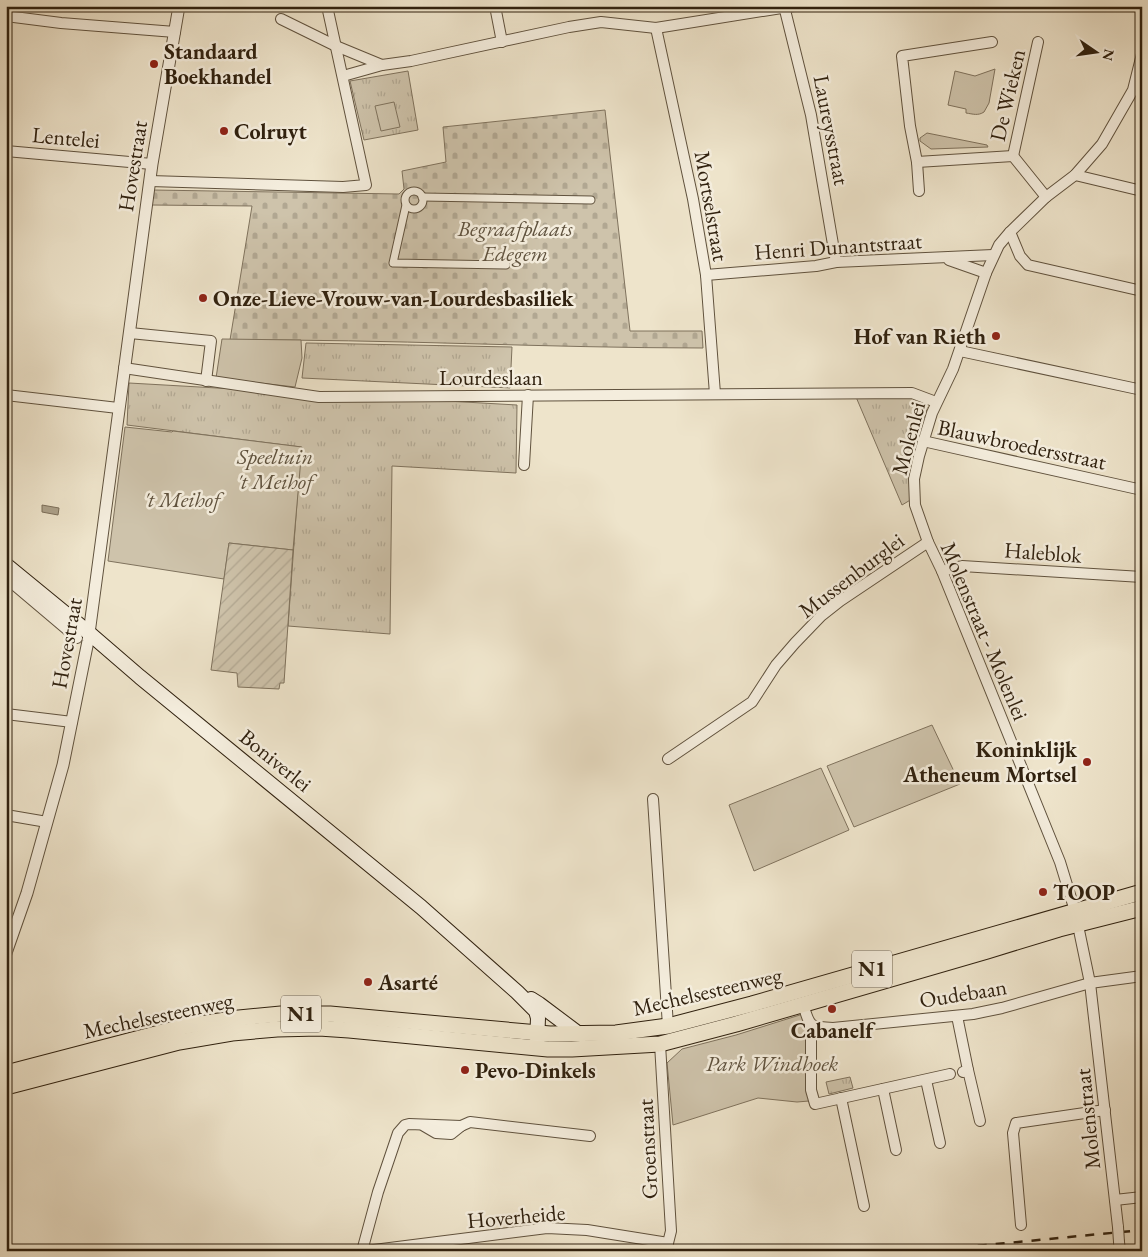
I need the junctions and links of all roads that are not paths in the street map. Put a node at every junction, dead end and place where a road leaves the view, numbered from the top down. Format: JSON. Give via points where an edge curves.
{"nodes":[{"id":1,"x":179,"y":6,"type":"edge"},
{"id":2,"x":327,"y":6,"type":"edge"},
{"id":3,"x":495,"y":6,"type":"edge"},
{"id":4,"x":787,"y":7,"type":"edge"},
{"id":5,"x":6,"y":16,"type":"edge"},
{"id":6,"x":281,"y":19,"type":"dead end"},
{"id":7,"x":656,"y":28,"type":"junction"},
{"id":8,"x":175,"y":32,"type":"junction"},
{"id":9,"x":502,"y":42,"type":"junction"},
{"id":10,"x":992,"y":42,"type":"dead end"},
{"id":11,"x":1038,"y":42,"type":"dead end"},
{"id":12,"x":336,"y":46,"type":"junction"},
{"id":13,"x":1142,"y":54,"type":"edge"},
{"id":14,"x":382,"y":65,"type":"junction"},
{"id":15,"x":343,"y":76,"type":"junction"},
{"id":16,"x":1137,"y":91,"type":"edge"},
{"id":17,"x":6,"y":150,"type":"edge"},
{"id":18,"x":1013,"y":156,"type":"junction"},
{"id":19,"x":917,"y":162,"type":"junction"},
{"id":20,"x":152,"y":164,"type":"junction"},
{"id":21,"x":1075,"y":176,"type":"junction"},
{"id":22,"x":150,"y":181,"type":"junction"},
{"id":23,"x":919,"y":191,"type":"dead end"},
{"id":24,"x":1142,"y":191,"type":"edge"},
{"id":25,"x":422,"y":196,"type":"junction"},
{"id":26,"x":1046,"y":197,"type":"junction"},
{"id":27,"x":591,"y":200,"type":"dead end"},
{"id":28,"x":406,"y":205,"type":"junction"},
{"id":29,"x":1010,"y":232,"type":"junction"},
{"id":30,"x":993,"y":255,"type":"junction"},
{"id":31,"x":943,"y":258,"type":"junction"},
{"id":32,"x":836,"y":262,"type":"junction"},
{"id":33,"x":506,"y":265,"type":"dead end"},
{"id":34,"x":986,"y":273,"type":"junction"},
{"id":35,"x":706,"y":275,"type":"junction"},
{"id":36,"x":1142,"y":291,"type":"edge"},
{"id":37,"x":130,"y":333,"type":"junction"},
{"id":38,"x":960,"y":351,"type":"junction"},
{"id":39,"x":124,"y":368,"type":"junction"},
{"id":40,"x":953,"y":369,"type":"junction"},
{"id":41,"x":206,"y":381,"type":"junction"},
{"id":42,"x":1142,"y":390,"type":"edge"},
{"id":43,"x":714,"y":394,"type":"junction"},
{"id":44,"x":6,"y":395,"type":"edge"},
{"id":45,"x":528,"y":395,"type":"junction"},
{"id":46,"x":936,"y":402,"type":"junction"},
{"id":47,"x":118,"y":408,"type":"junction"},
{"id":48,"x":926,"y":442,"type":"junction"},
{"id":49,"x":524,"y":465,"type":"dead end"},
{"id":50,"x":1142,"y":490,"type":"edge"},
{"id":51,"x":928,"y":542,"type":"junction"},
{"id":52,"x":6,"y":565,"type":"edge"},
{"id":53,"x":942,"y":571,"type":"junction"},
{"id":54,"x":1142,"y":577,"type":"edge"},
{"id":55,"x":6,"y":578,"type":"edge"},
{"id":56,"x":83,"y":635,"type":"junction"},
{"id":57,"x":6,"y":714,"type":"edge"},
{"id":58,"x":72,"y":722,"type":"junction"},
{"id":59,"x":668,"y":759,"type":"dead end"},
{"id":60,"x":653,"y":799,"type":"dead end"},
{"id":61,"x":6,"y":815,"type":"edge"},
{"id":62,"x":47,"y":822,"type":"junction"},
{"id":63,"x":1142,"y":892,"type":"edge"},
{"id":64,"x":1142,"y":908,"type":"edge"},
{"id":65,"x":1076,"y":917,"type":"junction"},
{"id":66,"x":6,"y":953,"type":"edge"},
{"id":67,"x":1142,"y":976,"type":"edge"},
{"id":68,"x":1090,"y":983,"type":"junction"},
{"id":69,"x":517,"y":992,"type":"junction"},
{"id":70,"x":803,"y":1004,"type":"junction"},
{"id":71,"x":547,"y":1010,"type":"junction"},
{"id":72,"x":957,"y":1016,"type":"junction"},
{"id":73,"x":668,"y":1026,"type":"junction"},
{"id":74,"x":811,"y":1026,"type":"junction"},
{"id":75,"x":578,"y":1034,"type":"junction"},
{"id":76,"x":543,"y":1041,"type":"junction"},
{"id":77,"x":660,"y":1044,"type":"junction"},
{"id":78,"x":6,"y":1073,"type":"edge"},
{"id":79,"x":950,"y":1074,"type":"dead end"},
{"id":80,"x":926,"y":1080,"type":"junction"},
{"id":81,"x":6,"y":1087,"type":"edge"},
{"id":82,"x":883,"y":1089,"type":"junction"},
{"id":83,"x":841,"y":1098,"type":"junction"},
{"id":84,"x":1105,"y":1110,"type":"junction"},
{"id":85,"x":980,"y":1121,"type":"dead end"},
{"id":86,"x":590,"y":1136,"type":"dead end"},
{"id":87,"x":940,"y":1143,"type":"dead end"},
{"id":88,"x":896,"y":1150,"type":"dead end"},
{"id":89,"x":1142,"y":1197,"type":"edge"},
{"id":90,"x":1115,"y":1200,"type":"junction"},
{"id":91,"x":864,"y":1206,"type":"dead end"},
{"id":92,"x":1021,"y":1225,"type":"dead end"},
{"id":93,"x":1120,"y":1246,"type":"edge"},
{"id":94,"x":670,"y":1247,"type":"edge"},
{"id":95,"x":362,"y":1251,"type":"edge"},
{"id":96,"x":366,"y":1251,"type":"edge"}],
"edges":[{"from":1,"to":8,"type":"street","name":"Hovestraat"},
{"from":2,"to":12,"type":"street"},
{"from":3,"to":9,"type":"street"},
{"from":4,"to":7,"type":"street"},
{"from":4,"to":32,"type":"street","name":"Laureysstraat","via":[[811,115]]},
{"from":5,"to":8,"type":"street"},
{"from":6,"to":12,"type":"street"},
{"from":7,"to":9,"type":"street","via":[[601,22]]},
{"from":7,"to":35,"type":"street","name":"Mortselstraat"},
{"from":8,"to":20,"type":"street","name":"Hovestraat"},
{"from":9,"to":14,"type":"street"},
{"from":10,"to":19,"type":"street","name":"De Wieken","via":[[902,56]]},
{"from":11,"to":18,"type":"street","name":"De Wieken"},
{"from":12,"to":14,"type":"street"},
{"from":12,"to":15,"type":"street"},
{"from":13,"to":16,"type":"street"},
{"from":14,"to":15,"type":"street"},
{"from":15,"to":22,"type":"street","via":[[366,185]]},
{"from":16,"to":21,"type":"street","via":[[1102,144]]},
{"from":17,"to":20,"type":"street","name":"Lentelei"},
{"from":18,"to":19,"type":"street","name":"De Wieken"},
{"from":18,"to":26,"type":"street","name":"De Wieken"},
{"from":19,"to":23,"type":"street","name":"De Wieken"},
{"from":20,"to":22,"type":"street","name":"Hovestraat"},
{"from":21,"to":24,"type":"street"},
{"from":21,"to":26,"type":"street"},
{"from":22,"to":37,"type":"street","name":"Hovestraat"},
{"from":25,"to":27,"type":"street"},
{"from":25,"to":28,"type":"street","via":[[419,208],[410,209]]},
{"from":25,"to":28,"type":"street","via":[[416,191],[410,192],[405,196]]},
{"from":26,"to":29,"type":"street"},
{"from":28,"to":33,"type":"street","via":[[393,263]]},
{"from":29,"to":30,"type":"street"},
{"from":29,"to":36,"type":"street","via":[[1020,256],[1028,265]]},
{"from":30,"to":31,"type":"street","name":"Henri Dunantstraat"},
{"from":30,"to":34,"type":"street"},
{"from":31,"to":32,"type":"street","name":"Henri Dunantstraat"},
{"from":31,"to":34,"type":"street","name":"Henri Dunantstraat"},
{"from":32,"to":35,"type":"street","name":"Henri Dunantstraat"},
{"from":34,"to":38,"type":"street"},
{"from":35,"to":43,"type":"street","name":"Mortselstraat"},
{"from":37,"to":39,"type":"street","name":"Hovestraat"},
{"from":37,"to":41,"type":"street","via":[[211,341]]},
{"from":38,"to":40,"type":"street"},
{"from":38,"to":42,"type":"street"},
{"from":39,"to":41,"type":"street","name":"Lourdeslaan"},
{"from":39,"to":47,"type":"street","name":"Hovestraat"},
{"from":40,"to":46,"type":"street","name":"Molenlei"},
{"from":40,"to":48,"type":"street","via":[[948,390]]},
{"from":41,"to":45,"type":"street","name":"Lourdeslaan","via":[[319,397]]},
{"from":43,"to":45,"type":"street","name":"Lourdeslaan"},
{"from":43,"to":46,"type":"street","name":"Lourdeslaan","via":[[912,393]]},
{"from":44,"to":47,"type":"street"},
{"from":45,"to":49,"type":"street"},
{"from":46,"to":48,"type":"street","name":"Molenlei"},
{"from":47,"to":56,"type":"street","name":"Hovestraat"},
{"from":48,"to":50,"type":"street","name":"Blauwbroedersstraat"},
{"from":48,"to":51,"type":"street","name":"Molenstraat - Molenlei","via":[[921,520]]},
{"from":51,"to":53,"type":"street","name":"Molenstraat - Molenlei"},
{"from":51,"to":59,"type":"street","name":"Mussenburglei","via":[[821,616],[776,666],[752,702]]},
{"from":52,"to":56,"type":"main road","name":"Boniverlei"},
{"from":53,"to":54,"type":"street","name":"Haleblok","via":[[962,566]]},
{"from":53,"to":65,"type":"street","name":"Molenstraat - Molenlei","via":[[1060,862]]},
{"from":55,"to":56,"type":"street","name":"Boniverlei"},
{"from":56,"to":58,"type":"street","name":"Hovestraat"},
{"from":56,"to":69,"type":"main road","name":"Boniverlei","via":[[140,677],[421,907]]},
{"from":57,"to":58,"type":"street"},
{"from":58,"to":62,"type":"street","name":"Hovestraat"},
{"from":60,"to":73,"type":"street"},
{"from":61,"to":62,"type":"street"},
{"from":62,"to":66,"type":"street","name":"Hovestraat"},
{"from":63,"to":65,"type":"main road","name":"Mechelsesteenweg","number":"N1"},
{"from":64,"to":65,"type":"main road","name":"Mechelsesteenweg","number":"N1","via":[[1106,918]]},
{"from":65,"to":68,"type":"street","name":"Molenstraat - Molenlei"},
{"from":65,"to":70,"type":"main road","name":"Mechelsesteenweg","number":"N1","via":[[972,956]]},
{"from":65,"to":73,"type":"main road","name":"Mechelsesteenweg","number":"N1"},
{"from":67,"to":68,"type":"street","name":"Oudebaan"},
{"from":68,"to":72,"type":"street","name":"Oudebaan","via":[[997,1009]]},
{"from":68,"to":84,"type":"street","name":"Molenstraat"},
{"from":69,"to":71,"type":"main road","name":"Boniverlei"},
{"from":69,"to":76,"type":"main road","name":"Boniverlei","via":[[536,1011]]},
{"from":70,"to":74,"type":"street"},
{"from":70,"to":77,"type":"main road","name":"Mechelsesteenweg","number":"N1"},
{"from":71,"to":75,"type":"main road","name":"Boniverlei"},
{"from":71,"to":76,"type":"main road"},
{"from":72,"to":74,"type":"street","name":"Oudebaan","via":[[833,1028]]},
{"from":72,"to":85,"type":"street","via":[[965,1071]]},
{"from":73,"to":75,"type":"main road","name":"Mechelsesteenweg","number":"N1"},
{"from":74,"to":83,"type":"street","via":[[811,1090],[815,1104]]},
{"from":75,"to":76,"type":"main road","name":"Mechelsesteenweg","number":"N1"},
{"from":76,"to":77,"type":"main road","name":"Mechelsesteenweg","number":"N1","via":[[572,1049]]},
{"from":76,"to":78,"type":"main road","name":"Mechelsesteenweg","number":"N1","via":[[330,1014],[282,1014],[186,1026]]},
{"from":76,"to":81,"type":"main road","name":"Mechelsesteenweg","number":"N1","via":[[319,1028],[255,1030],[179,1042]]},
{"from":77,"to":94,"type":"street","name":"Groenstraat"},
{"from":79,"to":80,"type":"street"},
{"from":80,"to":82,"type":"street"},
{"from":80,"to":87,"type":"street"},
{"from":82,"to":83,"type":"street"},
{"from":82,"to":88,"type":"street"},
{"from":83,"to":91,"type":"street"},
{"from":84,"to":90,"type":"street","name":"Molenstraat"},
{"from":84,"to":92,"type":"street","via":[[1016,1123],[1013,1133]]},
{"from":86,"to":95,"type":"street","via":[[470,1122],[461,1126],[405,1126],[398,1133]]},
{"from":89,"to":90,"type":"street"},
{"from":90,"to":93,"type":"street","name":"Molenstraat","bridge":true},
{"from":94,"to":96,"type":"street","name":"Hoverheide","via":[[587,1230],[547,1228]]}]}
